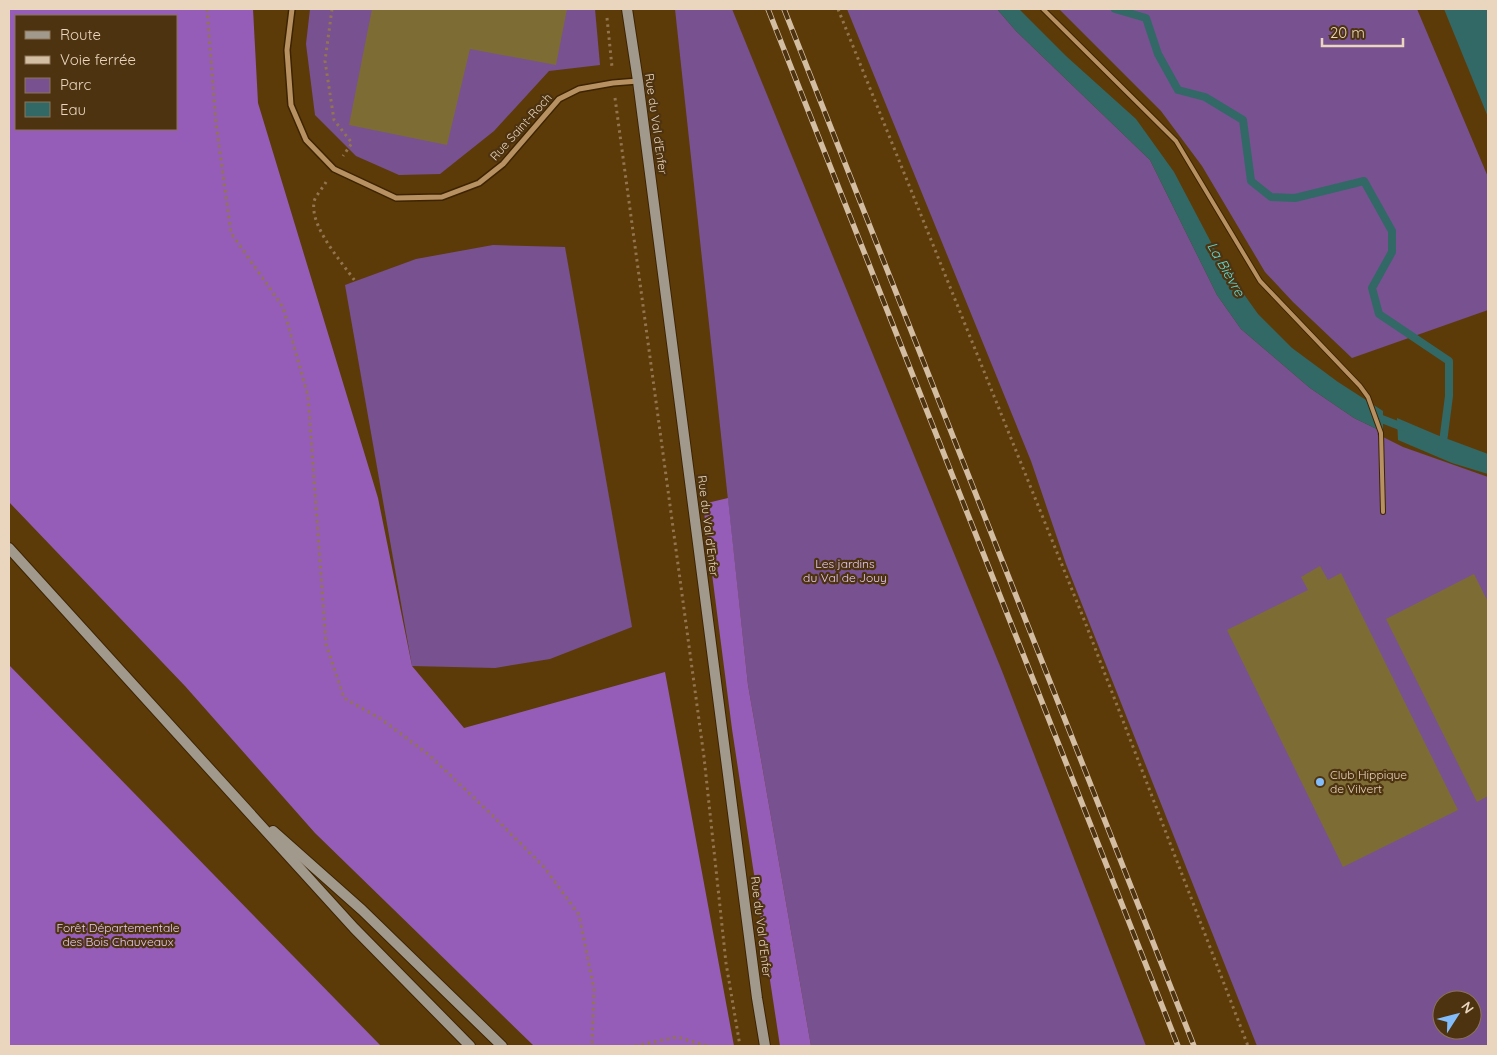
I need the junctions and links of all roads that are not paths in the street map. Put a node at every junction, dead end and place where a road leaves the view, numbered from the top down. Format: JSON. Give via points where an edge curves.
{"nodes":[{"id":1,"x":292,"y":9,"type":"edge"},
{"id":2,"x":627,"y":9,"type":"edge"},
{"id":3,"x":1043,"y":9,"type":"edge"},
{"id":4,"x":638,"y":81,"type":"junction"},
{"id":5,"x":1383,"y":512,"type":"dead end"},
{"id":6,"x":9,"y":548,"type":"edge"},
{"id":7,"x":233,"y":794,"type":"junction"},
{"id":8,"x":470,"y":1046,"type":"edge"},
{"id":9,"x":502,"y":1046,"type":"edge"},
{"id":10,"x":765,"y":1046,"type":"edge"}],
"edges":[{"from":1,"to":4,"type":"street","name":"Rue Saint-Roch","via":[[287,50],[291,105],[306,140],[334,170],[396,198],[442,197],[479,183],[503,164],[560,99],[580,89]]},
{"from":2,"to":4,"type":"main road","name":"Rue du Val d'Enfer"},
{"from":3,"to":5,"type":"lane","via":[[1176,141],[1260,281],[1368,397],[1381,433]]},
{"from":4,"to":10,"type":"main road","name":"Rue du Val d'Enfer"},
{"from":6,"to":7,"type":"main road"},
{"from":7,"to":8,"type":"main road","via":[[354,928]]},
{"from":7,"to":9,"type":"main road","via":[[362,910]]}]}
